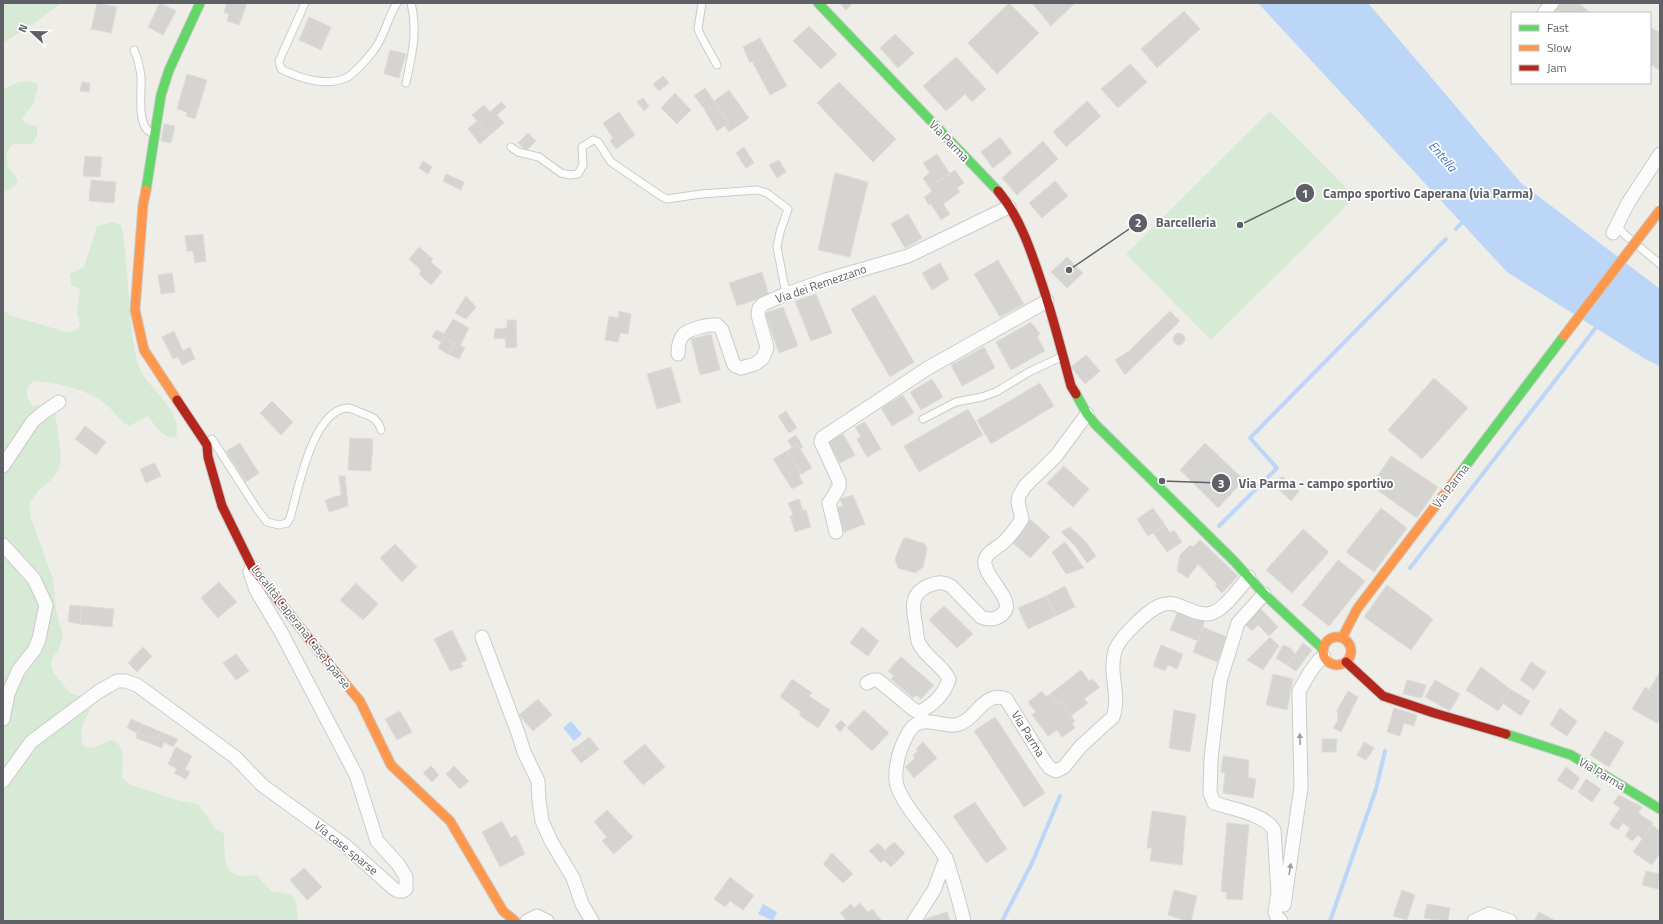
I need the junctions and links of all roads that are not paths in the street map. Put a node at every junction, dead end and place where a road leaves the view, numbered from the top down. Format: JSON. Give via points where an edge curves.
{"nodes":[{"id":1,"x":200,"y":3,"type":"edge"},
{"id":2,"x":305,"y":3,"type":"edge"},
{"id":3,"x":397,"y":3,"type":"edge"},
{"id":4,"x":411,"y":3,"type":"edge"},
{"id":5,"x":702,"y":3,"type":"edge"},
{"id":6,"x":818,"y":3,"type":"edge"},
{"id":7,"x":1552,"y":3,"type":"edge"},
{"id":8,"x":1545,"y":12,"type":"edge"},
{"id":9,"x":134,"y":50,"type":"dead end"},
{"id":10,"x":717,"y":65,"type":"dead end"},
{"id":11,"x":406,"y":82,"type":"dead end"},
{"id":12,"x":154,"y":133,"type":"junction"},
{"id":13,"x":511,"y":147,"type":"dead end"},
{"id":14,"x":1660,"y":154,"type":"edge"},
{"id":15,"x":1009,"y":207,"type":"junction"},
{"id":16,"x":1660,"y":210,"type":"edge"},
{"id":17,"x":1615,"y":229,"type":"joint"},
{"id":18,"x":1660,"y":264,"type":"edge"},
{"id":19,"x":786,"y":294,"type":"junction"},
{"id":20,"x":1047,"y":300,"type":"junction"},
{"id":21,"x":678,"y":354,"type":"dead end"},
{"id":22,"x":1063,"y":356,"type":"junction"},
{"id":23,"x":59,"y":402,"type":"dead end"},
{"id":24,"x":1087,"y":414,"type":"junction"},
{"id":25,"x":923,"y":419,"type":"dead end"},
{"id":26,"x":196,"y":429,"type":"junction"},
{"id":27,"x":381,"y":430,"type":"dead end"},
{"id":28,"x":3,"y":466,"type":"edge"},
{"id":29,"x":836,"y":532,"type":"dead end"},
{"id":30,"x":3,"y":545,"type":"edge"},
{"id":31,"x":252,"y":567,"type":"junction"},
{"id":32,"x":1249,"y":577,"type":"junction"},
{"id":33,"x":1264,"y":594,"type":"junction"},
{"id":34,"x":482,"y":637,"type":"dead end"},
{"id":35,"x":1342,"y":638,"type":"junction"},
{"id":36,"x":1324,"y":653,"type":"junction"},
{"id":37,"x":1346,"y":662,"type":"junction"},
{"id":38,"x":867,"y":683,"type":"dead end"},
{"id":39,"x":3,"y":719,"type":"edge"},
{"id":40,"x":3,"y":781,"type":"edge"},
{"id":41,"x":1660,"y":809,"type":"edge"},
{"id":42,"x":946,"y":858,"type":"junction"},
{"id":43,"x":515,"y":921,"type":"edge"},
{"id":44,"x":527,"y":921,"type":"edge"},
{"id":45,"x":547,"y":921,"type":"edge"},
{"id":46,"x":592,"y":921,"type":"edge"},
{"id":47,"x":914,"y":921,"type":"edge"},
{"id":48,"x":964,"y":921,"type":"edge"},
{"id":49,"x":1281,"y":921,"type":"edge"},
{"id":50,"x":1474,"y":921,"type":"edge"},
{"id":51,"x":1510,"y":921,"type":"edge"}],
"edges":[{"from":1,"to":12,"type":"main road","name":"Località Caperana Case Sparse","via":[[169,70]]},
{"from":2,"to":3,"type":"lane","via":[[279,61],[281,69],[292,75],[326,82],[346,78],[361,64],[376,47]]},
{"from":4,"to":11,"type":"lane","via":[[415,31]]},
{"from":5,"to":10,"type":"lane","via":[[698,28]]},
{"from":6,"to":15,"type":"main road","name":"Via Parma","via":[[998,192]]},
{"from":7,"to":8,"type":"street"},
{"from":9,"to":12,"type":"lane","via":[[140,66],[144,126]]},
{"from":12,"to":26,"type":"main road","name":"Località Caperana Case Sparse","via":[[143,205],[135,310],[144,350]]},
{"from":13,"to":19,"type":"lane","via":[[528,155],[539,156],[561,173],[570,175],[578,174],[583,166],[582,147],[593,140],[598,142],[611,162],[667,199],[748,190],[767,193],[788,209],[777,247]]},
{"from":14,"to":17,"type":"street","via":[[1628,203]]},
{"from":15,"to":19,"type":"street","name":"Via dei Remezzano","via":[[908,256]]},
{"from":15,"to":20,"type":"main road","name":"Via Parma","via":[[1031,250]]},
{"from":16,"to":35,"type":"main road","name":"Via Parma","bridge":true,"via":[[1357,609]]},
{"from":17,"to":18,"type":"lane"},
{"from":19,"to":21,"type":"street","name":"Via dei Remezzano","via":[[759,308],[758,315],[767,347],[763,358],[755,364],[741,368],[734,365],[722,330],[711,324],[684,334],[679,342]]},
{"from":20,"to":22,"type":"main road","name":"Via Parma"},
{"from":20,"to":29,"type":"street","via":[[928,368],[822,438],[821,442],[839,481],[839,487],[829,503]]},
{"from":22,"to":24,"type":"main road","name":"Via Parma","via":[[1071,386]]},
{"from":22,"to":25,"type":"lane","via":[[996,392],[956,402]]},
{"from":23,"to":28,"type":"street","via":[[33,422]]},
{"from":24,"to":32,"type":"main road","name":"Via Parma"},
{"from":24,"to":38,"type":"street","via":[[1056,456],[1024,486],[1018,502],[1022,518],[1008,537],[985,559],[989,576],[1005,596],[1007,606],[1003,612],[996,618],[981,617],[945,583],[938,582],[921,589],[914,599],[918,641],[949,679],[940,696],[918,712],[878,680]]},
{"from":26,"to":27,"type":"lane","via":[[202,429],[213,439],[267,522],[279,525],[287,523],[290,518],[304,462],[313,440],[331,416],[339,411],[352,409],[376,418]]},
{"from":26,"to":31,"type":"main road","name":"Località Caperana Case Sparse","via":[[207,445],[222,506]]},
{"from":30,"to":39,"type":"street","via":[[34,579],[46,605],[40,639],[18,671],[8,694]]},
{"from":31,"to":40,"type":"street","name":"Via case sparse","via":[[250,572],[256,590],[356,774],[377,841],[406,877],[406,889],[398,891],[392,888],[346,846],[262,785],[234,757],[137,685],[125,681],[118,681],[98,692],[31,742]]},
{"from":31,"to":43,"type":"main road","name":"Località Caperana Case Sparse","via":[[305,636],[360,701],[391,765],[450,821],[503,911]]},
{"from":32,"to":33,"type":"main road","name":"Via Parma"},
{"from":32,"to":42,"type":"street","name":"Via Parma","via":[[1220,609],[1213,613],[1204,614],[1173,604],[1160,605],[1122,638],[1115,649],[1112,663],[1116,710],[1064,767],[1056,771],[1045,762],[1006,699],[999,696],[993,696],[986,701],[962,724],[952,726],[925,722],[915,725],[903,742],[897,764],[896,782],[905,802]]},
{"from":33,"to":36,"type":"main road","name":"Via Parma"},
{"from":33,"to":49,"type":"street","via":[[1238,623],[1220,681],[1211,759],[1210,793],[1214,802],[1271,824],[1274,830],[1278,892],[1275,912]]},
{"from":34,"to":46,"type":"street","via":[[524,752],[538,781],[542,821],[573,878],[582,904]]},
{"from":35,"to":36,"type":"main road","via":[[1330,639],[1326,643]]},
{"from":35,"to":37,"type":"main road","via":[[1350,646],[1351,651]]},
{"from":36,"to":37,"type":"main road","via":[[1328,662]]},
{"from":49,"to":36,"type":"street","one_way":true,"via":[[1301,787],[1299,691]]},
{"from":37,"to":41,"type":"main road","name":"Via Parma","via":[[1383,696],[1571,755]]},
{"from":42,"to":47,"type":"street","via":[[934,890]]},
{"from":42,"to":48,"type":"street","name":"Via Parma"},
{"from":44,"to":45,"type":"street","via":[[537,916]]},
{"from":50,"to":51,"type":"street","via":[[1489,914]]}]}
